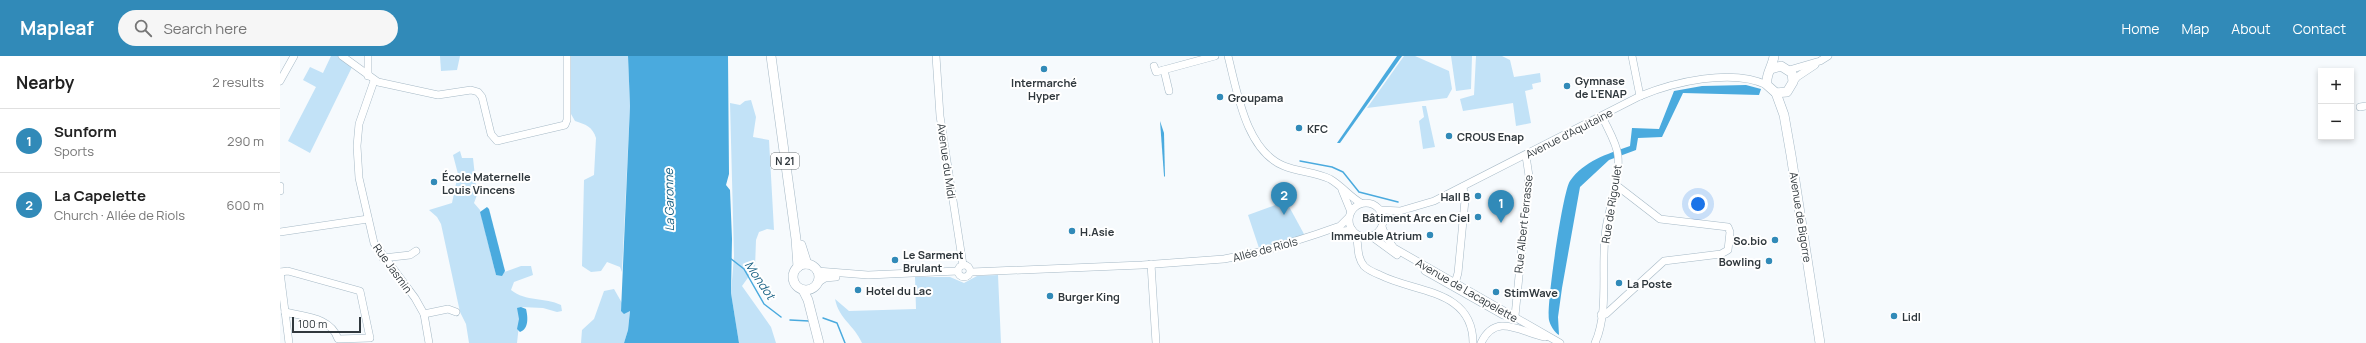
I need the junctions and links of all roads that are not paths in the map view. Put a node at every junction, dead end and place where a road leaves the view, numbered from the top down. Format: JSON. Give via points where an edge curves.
{"nodes":[{"id":1,"x":294,"y":56,"type":"edge"},
{"id":2,"x":342,"y":56,"type":"edge"},
{"id":3,"x":368,"y":56,"type":"edge"},
{"id":4,"x":567,"y":56,"type":"edge"},
{"id":5,"x":772,"y":56,"type":"edge"},
{"id":6,"x":936,"y":56,"type":"edge"},
{"id":7,"x":1215,"y":56,"type":"edge"},
{"id":8,"x":1228,"y":56,"type":"edge"},
{"id":9,"x":1632,"y":56,"type":"edge"},
{"id":10,"x":1774,"y":56,"type":"edge"},
{"id":11,"x":1778,"y":56,"type":"edge"},
{"id":12,"x":1828,"y":56,"type":"edge"},
{"id":13,"x":1820,"y":61,"type":"junction"},
{"id":14,"x":1154,"y":66,"type":"dead end"},
{"id":15,"x":1771,"y":69,"type":"junction"},
{"id":16,"x":1787,"y":69,"type":"junction"},
{"id":17,"x":1164,"y":70,"type":"junction"},
{"id":18,"x":371,"y":78,"type":"junction"},
{"id":19,"x":1748,"y":78,"type":"junction"},
{"id":20,"x":280,"y":81,"type":"edge"},
{"id":21,"x":1794,"y":82,"type":"junction"},
{"id":22,"x":1767,"y":85,"type":"junction"},
{"id":23,"x":1169,"y":91,"type":"dead end"},
{"id":24,"x":1787,"y":92,"type":"junction"},
{"id":25,"x":1776,"y":93,"type":"junction"},
{"id":26,"x":1640,"y":96,"type":"junction"},
{"id":27,"x":1784,"y":115,"type":"junction"},
{"id":28,"x":1602,"y":116,"type":"junction"},
{"id":29,"x":1526,"y":156,"type":"junction"},
{"id":30,"x":1616,"y":185,"type":"junction"},
{"id":31,"x":280,"y":186,"type":"edge"},
{"id":32,"x":1463,"y":187,"type":"junction"},
{"id":33,"x":1341,"y":188,"type":"junction"},
{"id":34,"x":280,"y":191,"type":"edge"},
{"id":35,"x":1361,"y":204,"type":"junction"},
{"id":36,"x":1380,"y":210,"type":"junction"},
{"id":37,"x":1400,"y":211,"type":"junction"},
{"id":38,"x":1350,"y":215,"type":"junction"},
{"id":39,"x":368,"y":219,"type":"junction"},
{"id":40,"x":1382,"y":225,"type":"junction"},
{"id":41,"x":280,"y":232,"type":"edge"},
{"id":42,"x":1354,"y":232,"type":"junction"},
{"id":43,"x":1369,"y":237,"type":"junction"},
{"id":44,"x":416,"y":251,"type":"dead end"},
{"id":45,"x":401,"y":256,"type":"junction"},
{"id":46,"x":384,"y":258,"type":"junction"},
{"id":47,"x":1359,"y":258,"type":"junction"},
{"id":48,"x":807,"y":264,"type":"junction"},
{"id":49,"x":1150,"y":264,"type":"junction"},
{"id":50,"x":963,"y":265,"type":"junction"},
{"id":51,"x":798,"y":267,"type":"junction"},
{"id":52,"x":394,"y":269,"type":"junction"},
{"id":53,"x":817,"y":271,"type":"junction"},
{"id":54,"x":958,"y":271,"type":"junction"},
{"id":55,"x":280,"y":272,"type":"edge"},
{"id":56,"x":971,"y":272,"type":"junction"},
{"id":57,"x":868,"y":275,"type":"junction"},
{"id":58,"x":1455,"y":283,"type":"junction"},
{"id":59,"x":815,"y":286,"type":"junction"},
{"id":60,"x":803,"y":290,"type":"junction"},
{"id":61,"x":1816,"y":304,"type":"junction"},
{"id":62,"x":285,"y":312,"type":"junction"},
{"id":63,"x":456,"y":312,"type":"dead end"},
{"id":64,"x":424,"y":314,"type":"junction"},
{"id":65,"x":1601,"y":315,"type":"junction"},
{"id":66,"x":1515,"y":316,"type":"junction"},
{"id":67,"x":1818,"y":319,"type":"junction"},
{"id":68,"x":426,"y":327,"type":"junction"},
{"id":69,"x":1599,"y":330,"type":"junction"},
{"id":70,"x":1545,"y":337,"type":"junction"},
{"id":71,"x":338,"y":341,"type":"edge"},
{"id":72,"x":289,"y":343,"type":"edge"},
{"id":73,"x":424,"y":343,"type":"edge"},
{"id":74,"x":429,"y":343,"type":"edge"},
{"id":75,"x":819,"y":343,"type":"edge"},
{"id":76,"x":822,"y":343,"type":"edge"},
{"id":77,"x":1156,"y":343,"type":"edge"},
{"id":78,"x":1473,"y":343,"type":"edge"},
{"id":79,"x":1481,"y":343,"type":"edge"},
{"id":80,"x":1554,"y":343,"type":"edge"},
{"id":81,"x":1560,"y":343,"type":"edge"},
{"id":82,"x":1595,"y":343,"type":"edge"},
{"id":83,"x":1598,"y":343,"type":"edge"},
{"id":84,"x":1819,"y":343,"type":"edge"},
{"id":85,"x":1823,"y":343,"type":"edge"}],
"edges":[{"from":1,"to":20,"type":"street"},
{"from":2,"to":18,"type":"street"},
{"from":3,"to":18,"type":"street","name":"Rue Jasmin"},
{"from":4,"to":18,"type":"street","via":[[567,122],[560,127],[497,141],[491,134],[482,97],[475,90],[438,95]]},
{"from":5,"to":48,"type":"main road","number":"N 21","via":[[792,197],[800,243]]},
{"from":5,"to":51,"type":"main road","number":"N 21"},
{"from":6,"to":50,"type":"street","name":"Avenue du Midi","via":[[940,116]]},
{"from":7,"to":17,"type":"street"},
{"from":8,"to":33,"type":"street","via":[[1248,125],[1260,148],[1271,160],[1325,177]]},
{"from":9,"to":26,"type":"street"},
{"from":10,"to":15,"type":"main road"},
{"from":11,"to":16,"type":"main road"},
{"from":12,"to":13,"type":"street"},
{"from":13,"to":16,"type":"street"},
{"from":13,"to":21,"type":"street","via":[[1797,77]]},
{"from":14,"to":17,"type":"street","via":[[1156,72]]},
{"from":15,"to":16,"type":"main road"},
{"from":15,"to":19,"type":"street","via":[[1760,76]]},
{"from":15,"to":22,"type":"main road","via":[[1766,78]]},
{"from":16,"to":21,"type":"main road"},
{"from":17,"to":23,"type":"street"},
{"from":18,"to":39,"type":"street","name":"Rue Jasmin","via":[[357,146],[358,170]]},
{"from":19,"to":22,"type":"street","name":"Avenue d'Aquitaine"},
{"from":19,"to":26,"type":"street","name":"Avenue d'Aquitaine","via":[[1691,81],[1660,88]]},
{"from":21,"to":24,"type":"main road"},
{"from":22,"to":25,"type":"main road"},
{"from":24,"to":25,"type":"main road"},
{"from":24,"to":27,"type":"main road","name":"Avenue de Bigorre"},
{"from":25,"to":27,"type":"main road","name":"Avenue de Bigorre"},
{"from":26,"to":28,"type":"street","name":"Avenue d'Aquitaine"},
{"from":27,"to":61,"type":"main road","name":"Avenue de Bigorre"},
{"from":28,"to":29,"type":"street","name":"Avenue d'Aquitaine"},
{"from":28,"to":30,"type":"street","name":"Rue de Rigoulet","via":[[1616,148]]},
{"from":29,"to":32,"type":"street","name":"Avenue d'Aquitaine"},
{"from":29,"to":66,"type":"street","name":"Rue Albert Ferrasse","via":[[1529,176]]},
{"from":30,"to":65,"type":"street","name":"Rue de Rigoulet","via":[[1606,227]]},
{"from":30,"to":65,"type":"street","via":[[1660,219],[1728,227],[1730,245],[1728,250],[1721,254],[1664,261],[1606,314]]},
{"from":31,"to":34,"type":"street"},
{"from":32,"to":37,"type":"street","name":"Avenue d'Aquitaine","via":[[1434,201]]},
{"from":32,"to":58,"type":"street","via":[[1464,215]]},
{"from":33,"to":35,"type":"street"},
{"from":33,"to":38,"type":"street"},
{"from":35,"to":36,"type":"street","via":[[1372,204]]},
{"from":35,"to":38,"type":"street"},
{"from":36,"to":37,"type":"street","name":"Avenue d'Aquitaine"},
{"from":36,"to":40,"type":"street"},
{"from":37,"to":40,"type":"street","name":"Avenue d'Aquitaine"},
{"from":38,"to":42,"type":"street"},
{"from":38,"to":49,"type":"street","name":"Allée de Riols","via":[[1345,223],[1335,228],[1244,256]]},
{"from":39,"to":41,"type":"street"},
{"from":39,"to":46,"type":"street","name":"Rue Jasmin","via":[[374,243]]},
{"from":40,"to":43,"type":"street"},
{"from":40,"to":58,"type":"street","name":"Avenue de Lacapelette","via":[[1394,248]]},
{"from":42,"to":43,"type":"street"},
{"from":42,"to":47,"type":"street"},
{"from":42,"to":49,"type":"street","name":"Allée de Riols","via":[[1341,230],[1238,259],[1208,263]]},
{"from":43,"to":47,"type":"street","via":[[1362,245]]},
{"from":43,"to":70,"type":"street","name":"Avenue de Lacapelette","via":[[1455,289]]},
{"from":44,"to":45,"type":"street"},
{"from":45,"to":46,"type":"street"},
{"from":45,"to":52,"type":"street"},
{"from":46,"to":52,"type":"street","name":"Rue Jasmin"},
{"from":47,"to":78,"type":"street","via":[[1366,268],[1384,277],[1432,291],[1452,302],[1466,318]]},
{"from":48,"to":51,"type":"main road"},
{"from":48,"to":53,"type":"main road"},
{"from":49,"to":56,"type":"street","name":"Allée de Riols"},
{"from":49,"to":77,"type":"street"},
{"from":50,"to":54,"type":"street"},
{"from":50,"to":56,"type":"street","via":[[968,266]]},
{"from":51,"to":60,"type":"main road","via":[[793,274],[793,281]]},
{"from":52,"to":64,"type":"street","name":"Rue Jasmin"},
{"from":53,"to":57,"type":"street"},
{"from":53,"to":59,"type":"main road"},
{"from":54,"to":56,"type":"street","via":[[963,277],[967,277]]},
{"from":54,"to":57,"type":"street"},
{"from":55,"to":62,"type":"street"},
{"from":55,"to":71,"type":"street","via":[[288,271],[361,292],[370,338]]},
{"from":57,"to":59,"type":"street","via":[[825,278]]},
{"from":58,"to":66,"type":"street","name":"Avenue de Lacapelette"},
{"from":59,"to":60,"type":"main road"},
{"from":59,"to":76,"type":"main road"},
{"from":60,"to":75,"type":"main road"},
{"from":61,"to":67,"type":"main road","name":"Avenue de Bigorre"},
{"from":61,"to":84,"type":"street","via":[[1814,313]]},
{"from":62,"to":71,"type":"street","via":[[328,323],[336,331]]},
{"from":62,"to":72,"type":"street"},
{"from":63,"to":64,"type":"street","via":[[448,308]]},
{"from":64,"to":68,"type":"street","name":"Rue Jasmin"},
{"from":65,"to":69,"type":"street","name":"Rue de Rigoulet"},
{"from":66,"to":81,"type":"street","name":"Avenue de Lacapelette"},
{"from":67,"to":84,"type":"main road","name":"Avenue de Bigorre"},
{"from":67,"to":85,"type":"main road","name":"Avenue de Bigorre"},
{"from":68,"to":73,"type":"street","name":"Rue Jasmin","via":[[423,333]]},
{"from":68,"to":74,"type":"street","name":"Rue Jasmin"},
{"from":69,"to":82,"type":"street","name":"Rue de Rigoulet"},
{"from":69,"to":83,"type":"street"},
{"from":70,"to":79,"type":"street","via":[[1506,326],[1491,330]]},
{"from":70,"to":80,"type":"street","name":"Avenue de Lacapelette"}]}
